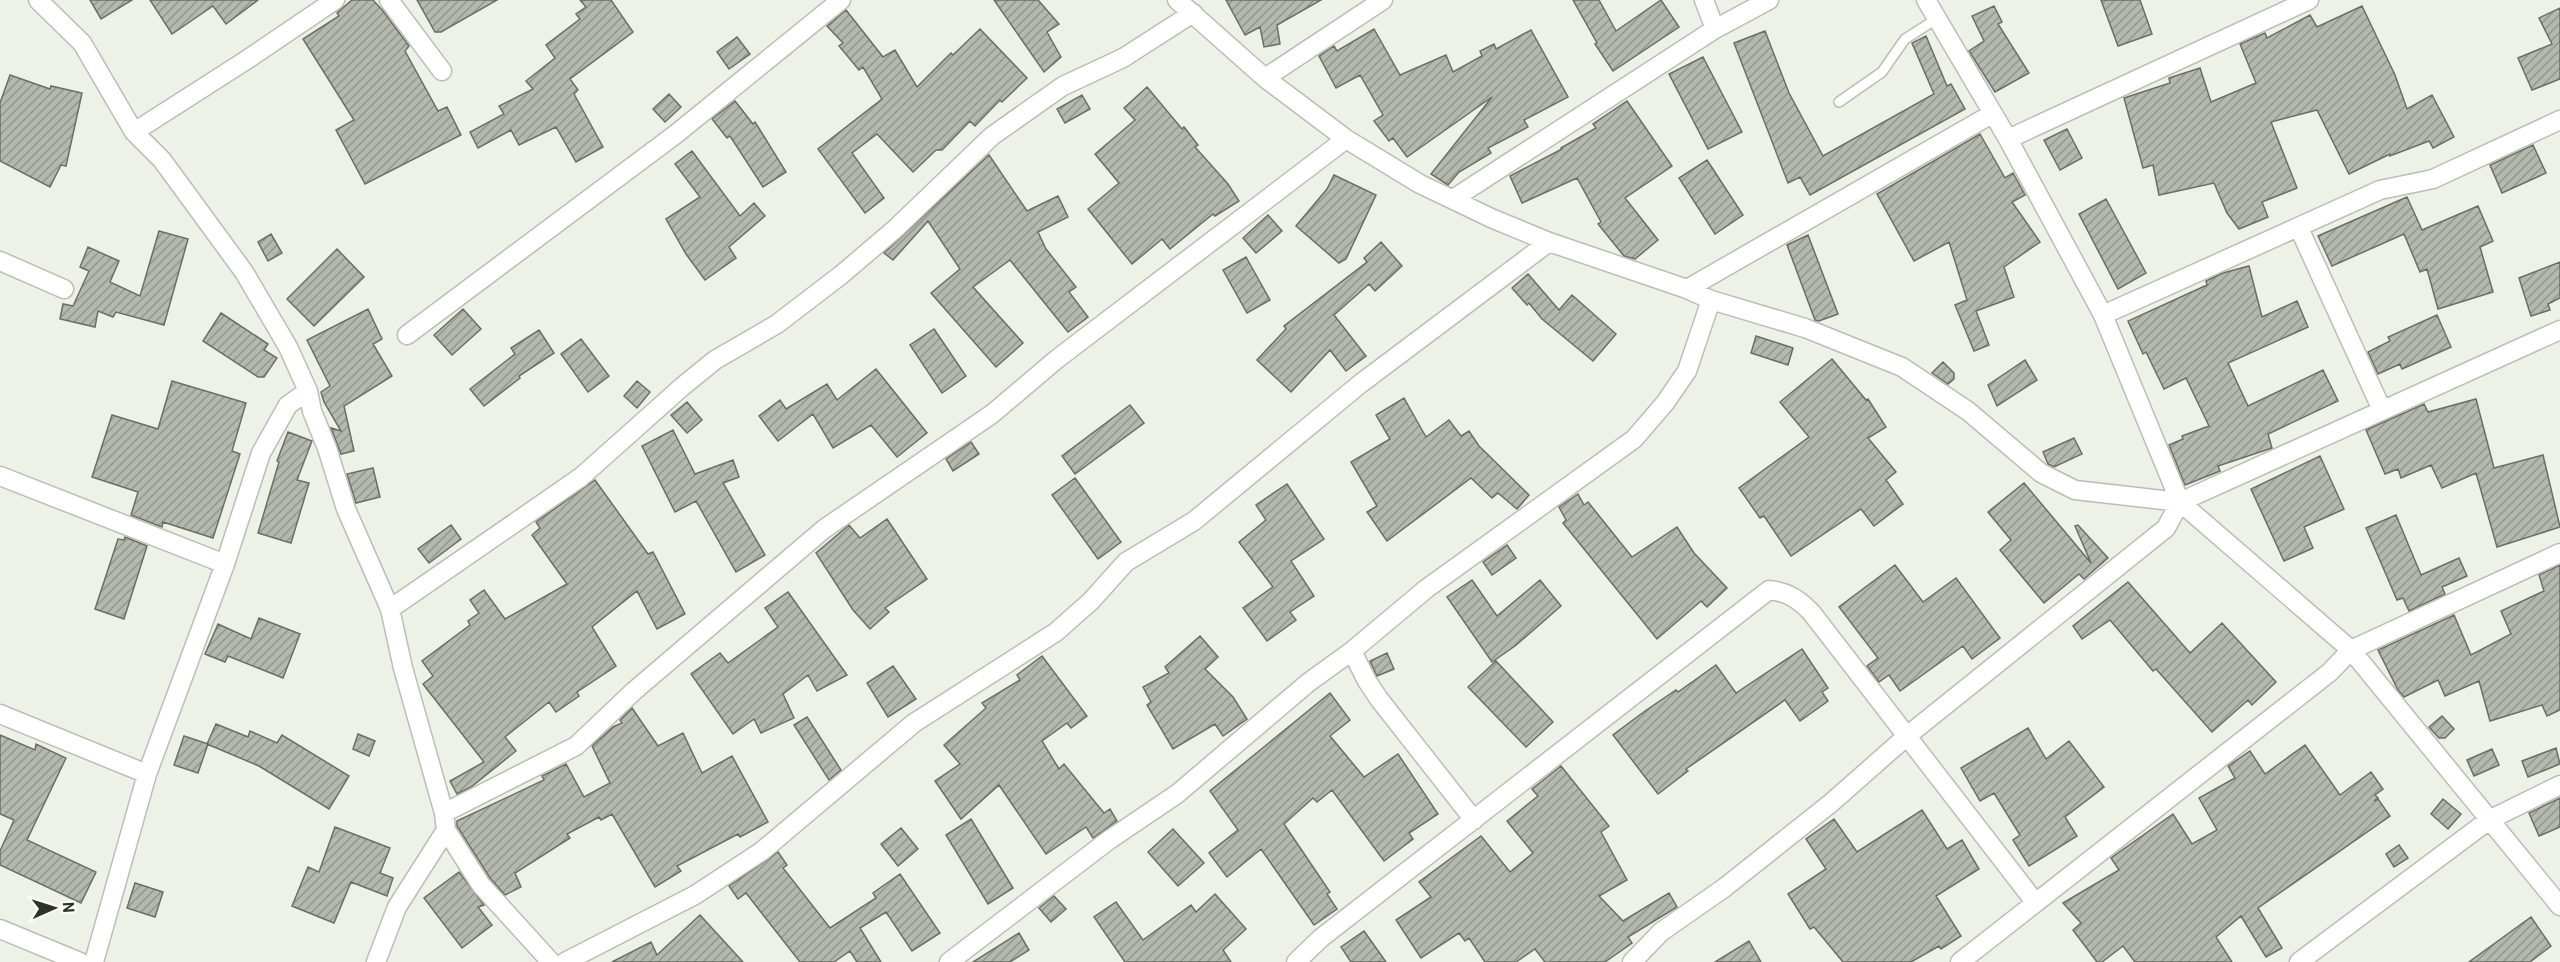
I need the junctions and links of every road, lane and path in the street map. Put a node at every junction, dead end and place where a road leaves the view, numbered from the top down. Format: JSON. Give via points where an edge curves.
{"nodes":[{"id":1,"x":38,"y":0,"type":"edge"},
{"id":2,"x":335,"y":0,"type":"edge"},
{"id":3,"x":389,"y":0,"type":"edge"},
{"id":4,"x":841,"y":0,"type":"edge"},
{"id":5,"x":1177,"y":0,"type":"edge"},
{"id":6,"x":1383,"y":0,"type":"edge"},
{"id":7,"x":1704,"y":0,"type":"edge"},
{"id":8,"x":1769,"y":0,"type":"edge"},
{"id":9,"x":1926,"y":0,"type":"edge"},
{"id":10,"x":2308,"y":0,"type":"edge"},
{"id":11,"x":1193,"y":13,"type":"junction"},
{"id":12,"x":1938,"y":18,"type":"junction"},
{"id":13,"x":1715,"y":29,"type":"junction"},
{"id":14,"x":442,"y":71,"type":"dead end"},
{"id":15,"x":1265,"y":78,"type":"junction"},
{"id":16,"x":1839,"y":102,"type":"dead end"},
{"id":17,"x":1992,"y":114,"type":"junction"},
{"id":18,"x":2560,"y":120,"type":"edge"},
{"id":19,"x":134,"y":132,"type":"junction"},
{"id":20,"x":1346,"y":139,"type":"junction"},
{"id":21,"x":2008,"y":139,"type":"junction"},
{"id":22,"x":1453,"y":199,"type":"junction"},
{"id":23,"x":2299,"y":228,"type":"junction"},
{"id":24,"x":1549,"y":242,"type":"junction"},
{"id":25,"x":0,"y":261,"type":"edge"},
{"id":26,"x":1687,"y":289,"type":"junction"},
{"id":27,"x":64,"y":290,"type":"dead end"},
{"id":28,"x":1711,"y":300,"type":"junction"},
{"id":29,"x":2103,"y":315,"type":"junction"},
{"id":30,"x":2560,"y":330,"type":"edge"},
{"id":31,"x":407,"y":335,"type":"dead end"},
{"id":32,"x":308,"y":391,"type":"junction"},
{"id":33,"x":2382,"y":410,"type":"junction"},
{"id":34,"x":0,"y":476,"type":"edge"},
{"id":35,"x":2180,"y":502,"type":"junction"},
{"id":36,"x":2560,"y":553,"type":"edge"},
{"id":37,"x":225,"y":564,"type":"junction"},
{"id":38,"x":390,"y":609,"type":"junction"},
{"id":39,"x":2351,"y":650,"type":"junction"},
{"id":40,"x":1352,"y":651,"type":"junction"},
{"id":41,"x":0,"y":714,"type":"edge"},
{"id":42,"x":1907,"y":736,"type":"junction"},
{"id":43,"x":147,"y":774,"type":"junction"},
{"id":44,"x":2560,"y":785,"type":"edge"},
{"id":45,"x":2489,"y":819,"type":"junction"},
{"id":46,"x":1474,"y":820,"type":"junction"},
{"id":47,"x":445,"y":822,"type":"junction"},
{"id":48,"x":2035,"y":902,"type":"junction"},
{"id":49,"x":2560,"y":906,"type":"edge"},
{"id":50,"x":0,"y":929,"type":"edge"},
{"id":51,"x":80,"y":962,"type":"edge"},
{"id":52,"x":94,"y":962,"type":"edge"},
{"id":53,"x":376,"y":962,"type":"edge"},
{"id":54,"x":551,"y":962,"type":"edge"},
{"id":55,"x":565,"y":962,"type":"edge"},
{"id":56,"x":949,"y":962,"type":"edge"},
{"id":57,"x":1296,"y":962,"type":"edge"},
{"id":58,"x":1632,"y":962,"type":"edge"},
{"id":59,"x":1960,"y":962,"type":"edge"},
{"id":60,"x":2299,"y":962,"type":"edge"}],
"edges":[{"from":1,"to":19,"type":"street","via":[[82,43]]},
{"from":2,"to":19,"type":"street"},
{"from":3,"to":14,"type":"street"},
{"from":4,"to":31,"type":"street","via":[[676,134]]},
{"from":5,"to":11,"type":"street"},
{"from":6,"to":15,"type":"street"},
{"from":7,"to":13,"type":"street"},
{"from":8,"to":13,"type":"street"},
{"from":9,"to":12,"type":"street"},
{"from":10,"to":21,"type":"street"},
{"from":11,"to":15,"type":"street"},
{"from":11,"to":38,"type":"street","via":[[1123,58],[1063,86],[992,136],[896,229],[841,275],[777,324],[715,360],[581,477]]},
{"from":12,"to":16,"type":"lane","via":[[1905,39],[1882,72]]},
{"from":12,"to":17,"type":"street"},
{"from":13,"to":22,"type":"street"},
{"from":15,"to":20,"type":"street"},
{"from":17,"to":21,"type":"street"},
{"from":17,"to":26,"type":"street"},
{"from":18,"to":23,"type":"street","via":[[2433,179],[2380,190]]},
{"from":19,"to":32,"type":"street","via":[[162,160],[244,272],[288,347]]},
{"from":20,"to":22,"type":"street","via":[[1420,184]]},
{"from":20,"to":47,"type":"street","via":[[1057,359],[992,414],[824,529],[634,691],[576,746]]},
{"from":21,"to":29,"type":"street"},
{"from":22,"to":24,"type":"street"},
{"from":23,"to":29,"type":"street"},
{"from":23,"to":33,"type":"street"},
{"from":24,"to":26,"type":"street"},
{"from":24,"to":55,"type":"street","via":[[1360,384],[1194,521],[1126,562],[1091,602],[1056,632],[914,723],[762,852],[695,895]]},
{"from":25,"to":27,"type":"street"},
{"from":26,"to":28,"type":"street"},
{"from":28,"to":35,"type":"street","via":[[1805,328],[1902,367],[1968,411],[2041,473],[2075,490]]},
{"from":28,"to":40,"type":"street","via":[[1687,371],[1634,439],[1426,589]]},
{"from":29,"to":35,"type":"street"},
{"from":30,"to":33,"type":"street"},
{"from":32,"to":37,"type":"street","via":[[288,405],[261,453]]},
{"from":32,"to":38,"type":"street","via":[[346,509]]},
{"from":33,"to":35,"type":"street"},
{"from":34,"to":37,"type":"street"},
{"from":35,"to":39,"type":"street"},
{"from":35,"to":42,"type":"street","via":[[2166,528]]},
{"from":36,"to":39,"type":"street"},
{"from":37,"to":43,"type":"street"},
{"from":38,"to":47,"type":"street"},
{"from":39,"to":45,"type":"street"},
{"from":39,"to":48,"type":"street","via":[[2330,672]]},
{"from":40,"to":46,"type":"street","via":[[1379,699]]},
{"from":40,"to":56,"type":"street","via":[[1316,676],[1177,794],[1109,840]]},
{"from":41,"to":43,"type":"street"},
{"from":42,"to":46,"type":"street","via":[[1804,605],[1798,599],[1769,590]]},
{"from":42,"to":48,"type":"street"},
{"from":42,"to":58,"type":"street","via":[[1831,803],[1724,888],[1661,932]]},
{"from":43,"to":52,"type":"street"},
{"from":44,"to":45,"type":"street"},
{"from":45,"to":49,"type":"street"},
{"from":45,"to":60,"type":"street"},
{"from":46,"to":57,"type":"street","via":[[1321,938]]},
{"from":47,"to":53,"type":"street","via":[[397,907]]},
{"from":47,"to":54,"type":"street","via":[[481,885]]},
{"from":48,"to":59,"type":"street"},
{"from":50,"to":51,"type":"street"}]}
